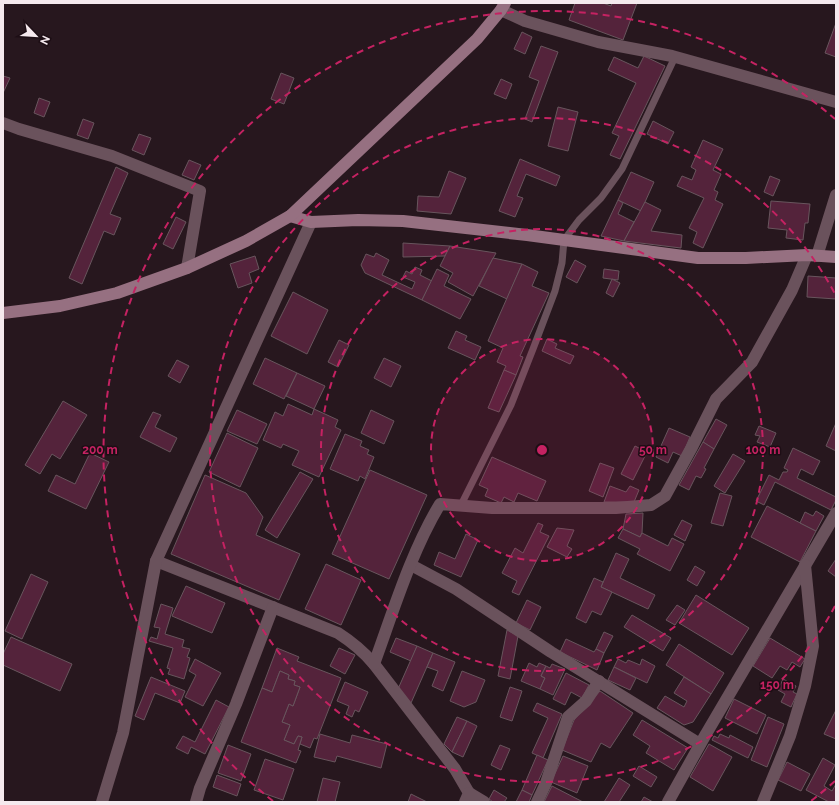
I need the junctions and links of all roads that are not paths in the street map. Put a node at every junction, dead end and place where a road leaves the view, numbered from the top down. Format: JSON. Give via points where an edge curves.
{"nodes":[{"id":1,"x":503,"y":6,"type":"edge"},
{"id":2,"x":675,"y":57,"type":"junction"},
{"id":3,"x":836,"y":102,"type":"edge"},
{"id":4,"x":3,"y":123,"type":"edge"},
{"id":5,"x":836,"y":195,"type":"edge"},
{"id":6,"x":290,"y":216,"type":"junction"},
{"id":7,"x":311,"y":222,"type":"junction"},
{"id":8,"x":564,"y":240,"type":"junction"},
{"id":9,"x":812,"y":256,"type":"junction"},
{"id":10,"x":836,"y":257,"type":"edge"},
{"id":11,"x":188,"y":268,"type":"junction"},
{"id":12,"x":3,"y":314,"type":"edge"},
{"id":13,"x":462,"y":506,"type":"junction"},
{"id":14,"x":836,"y":512,"type":"edge"},
{"id":15,"x":156,"y":561,"type":"junction"},
{"id":16,"x":411,"y":565,"type":"junction"},
{"id":17,"x":805,"y":565,"type":"junction"},
{"id":18,"x":273,"y":607,"type":"junction"},
{"id":19,"x":374,"y":664,"type":"junction"},
{"id":20,"x":599,"y":681,"type":"junction"},
{"id":21,"x":700,"y":744,"type":"junction"},
{"id":22,"x":467,"y":798,"type":"edge"},
{"id":23,"x":102,"y":802,"type":"edge"},
{"id":24,"x":196,"y":802,"type":"edge"},
{"id":25,"x":484,"y":802,"type":"edge"},
{"id":26,"x":537,"y":802,"type":"edge"},
{"id":27,"x":668,"y":802,"type":"edge"},
{"id":28,"x":763,"y":802,"type":"edge"}],
"edges":[{"from":1,"to":2,"type":"street","via":[[525,21],[598,42]]},
{"from":1,"to":6,"type":"street","via":[[477,39]]},
{"from":2,"to":3,"type":"street"},
{"from":2,"to":8,"type":"lane","via":[[622,169],[601,198]]},
{"from":4,"to":11,"type":"street","via":[[112,156],[200,191]]},
{"from":5,"to":9,"type":"street"},
{"from":6,"to":7,"type":"street"},
{"from":6,"to":11,"type":"street","via":[[246,242]]},
{"from":7,"to":8,"type":"street","via":[[404,221]]},
{"from":7,"to":15,"type":"street"},
{"from":8,"to":9,"type":"street","via":[[698,258]]},
{"from":8,"to":13,"type":"lane","via":[[562,263],[555,291],[511,405]]},
{"from":9,"to":10,"type":"street"},
{"from":9,"to":13,"type":"street","via":[[752,362],[716,400],[665,496],[651,505],[616,508]]},
{"from":11,"to":12,"type":"street","via":[[117,293],[60,306]]},
{"from":13,"to":16,"type":"street","via":[[440,504]]},
{"from":14,"to":17,"type":"street"},
{"from":15,"to":18,"type":"street"},
{"from":15,"to":23,"type":"street","via":[[123,733]]},
{"from":16,"to":19,"type":"street"},
{"from":16,"to":20,"type":"street","via":[[456,589]]},
{"from":17,"to":21,"type":"street"},
{"from":17,"to":28,"type":"street","via":[[813,646],[805,686],[790,736]]},
{"from":18,"to":19,"type":"street","via":[[338,632]]},
{"from":18,"to":24,"type":"street"},
{"from":19,"to":22,"type":"street","via":[[455,769]]},
{"from":20,"to":21,"type":"street"},
{"from":20,"to":26,"type":"street","via":[[586,700],[568,717]]},
{"from":21,"to":27,"type":"street"},
{"from":22,"to":25,"type":"street"}]}
